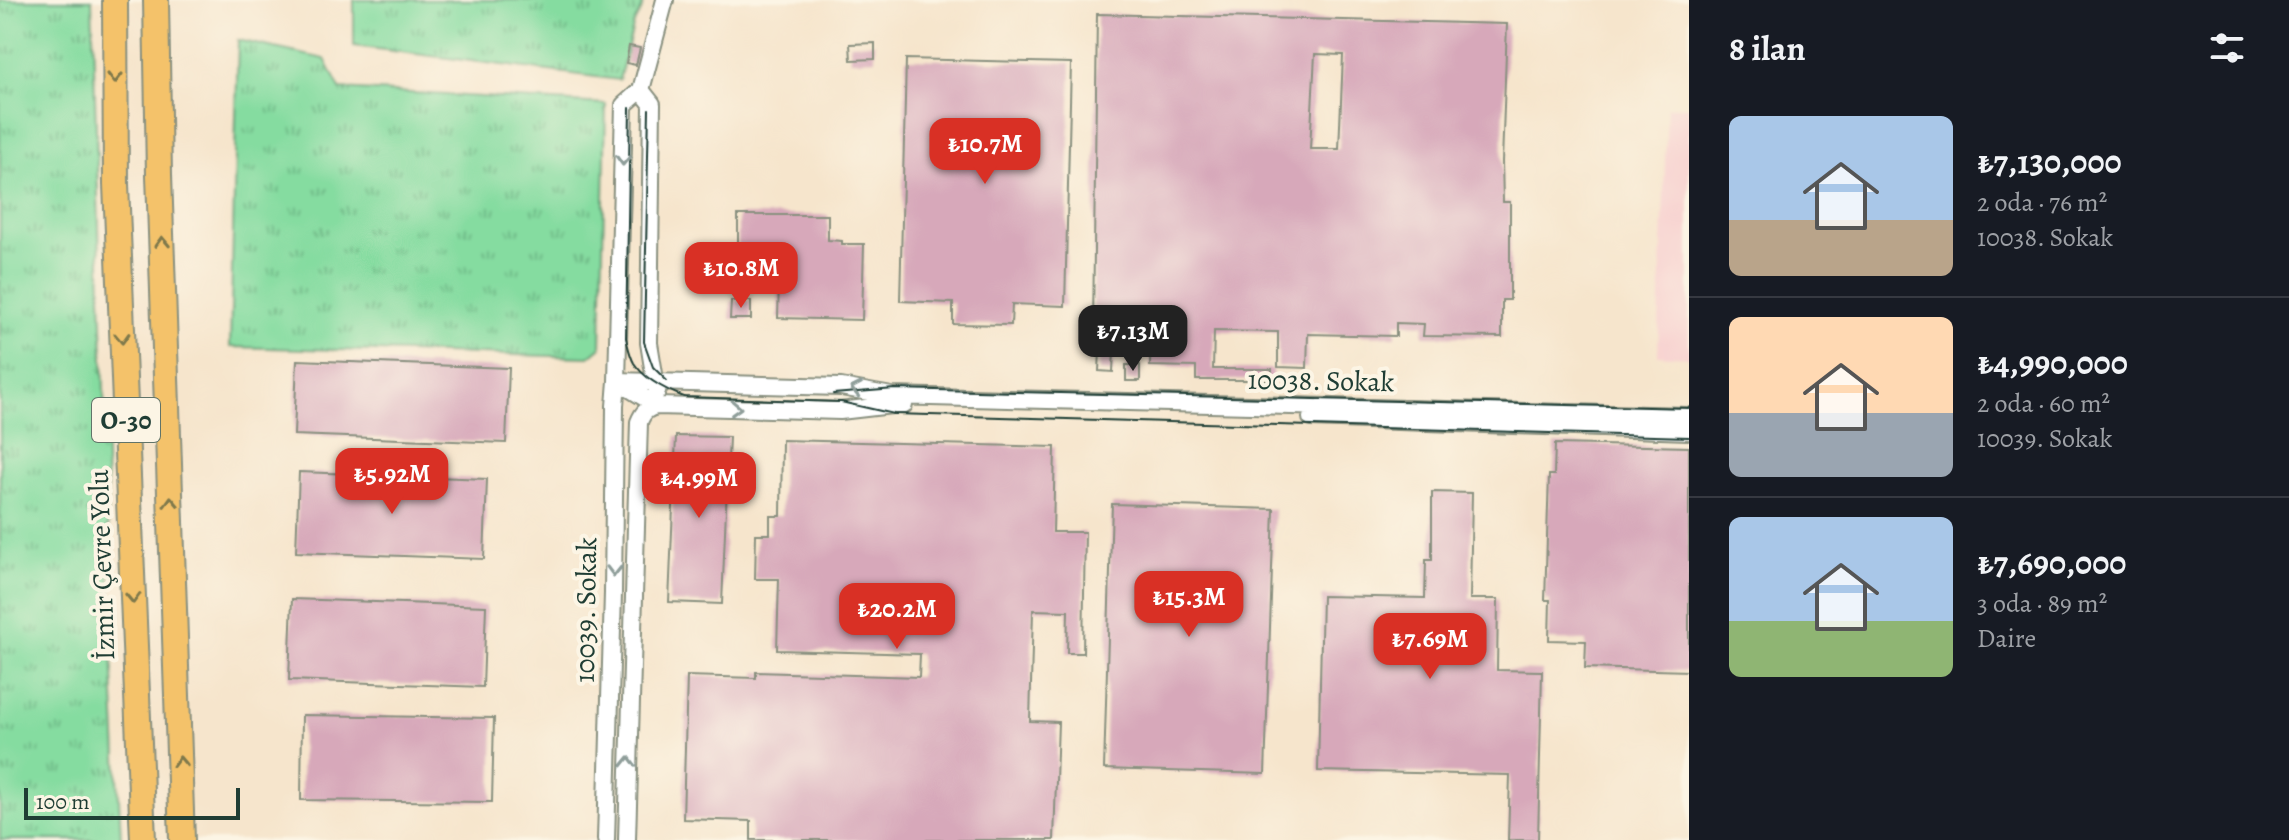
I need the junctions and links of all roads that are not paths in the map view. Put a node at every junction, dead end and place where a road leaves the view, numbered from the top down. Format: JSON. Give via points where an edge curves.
{"nodes":[{"id":1,"x":115,"y":0,"type":"edge"},
{"id":2,"x":156,"y":0,"type":"edge"},
{"id":3,"x":665,"y":0,"type":"edge"},
{"id":4,"x":641,"y":90,"type":"junction"},
{"id":5,"x":617,"y":381,"type":"junction"},
{"id":6,"x":656,"y":382,"type":"junction"},
{"id":7,"x":658,"y":406,"type":"junction"},
{"id":8,"x":1689,"y":416,"type":"edge"},
{"id":9,"x":1689,"y":431,"type":"edge"},
{"id":10,"x":143,"y":840,"type":"edge"},
{"id":11,"x":182,"y":840,"type":"edge"},
{"id":12,"x":606,"y":840,"type":"edge"},
{"id":13,"x":627,"y":840,"type":"edge"}],
"edges":[{"from":1,"to":10,"type":"highway","name":"İzmir Çevre Yolu","number":"O-30","one_way":true,"via":[[116,184]]},
{"from":11,"to":2,"type":"highway","number":"O-30","one_way":true},
{"from":3,"to":4,"type":"street","name":"10039. Sokak"},
{"from":4,"to":5,"type":"street","name":"10039. Sokak","one_way":true,"via":[[624,105]]},
{"from":4,"to":6,"type":"street","via":[[652,104],[649,343]]},
{"from":5,"to":6,"type":"street","name":"10038. Sokak"},
{"from":5,"to":7,"type":"street"},
{"from":5,"to":12,"type":"street","name":"10039. Sokak","one_way":true},
{"from":6,"to":7,"type":"street"},
{"from":8,"to":6,"type":"street","name":"10038. Sokak","one_way":true,"via":[[892,396],[841,387]]},
{"from":7,"to":9,"type":"street","name":"10038. Sokak","one_way":true,"via":[[840,411],[892,405]]},
{"from":13,"to":7,"type":"street","name":"10039. Sokak","one_way":true,"via":[[639,422],[643,412]]}]}
